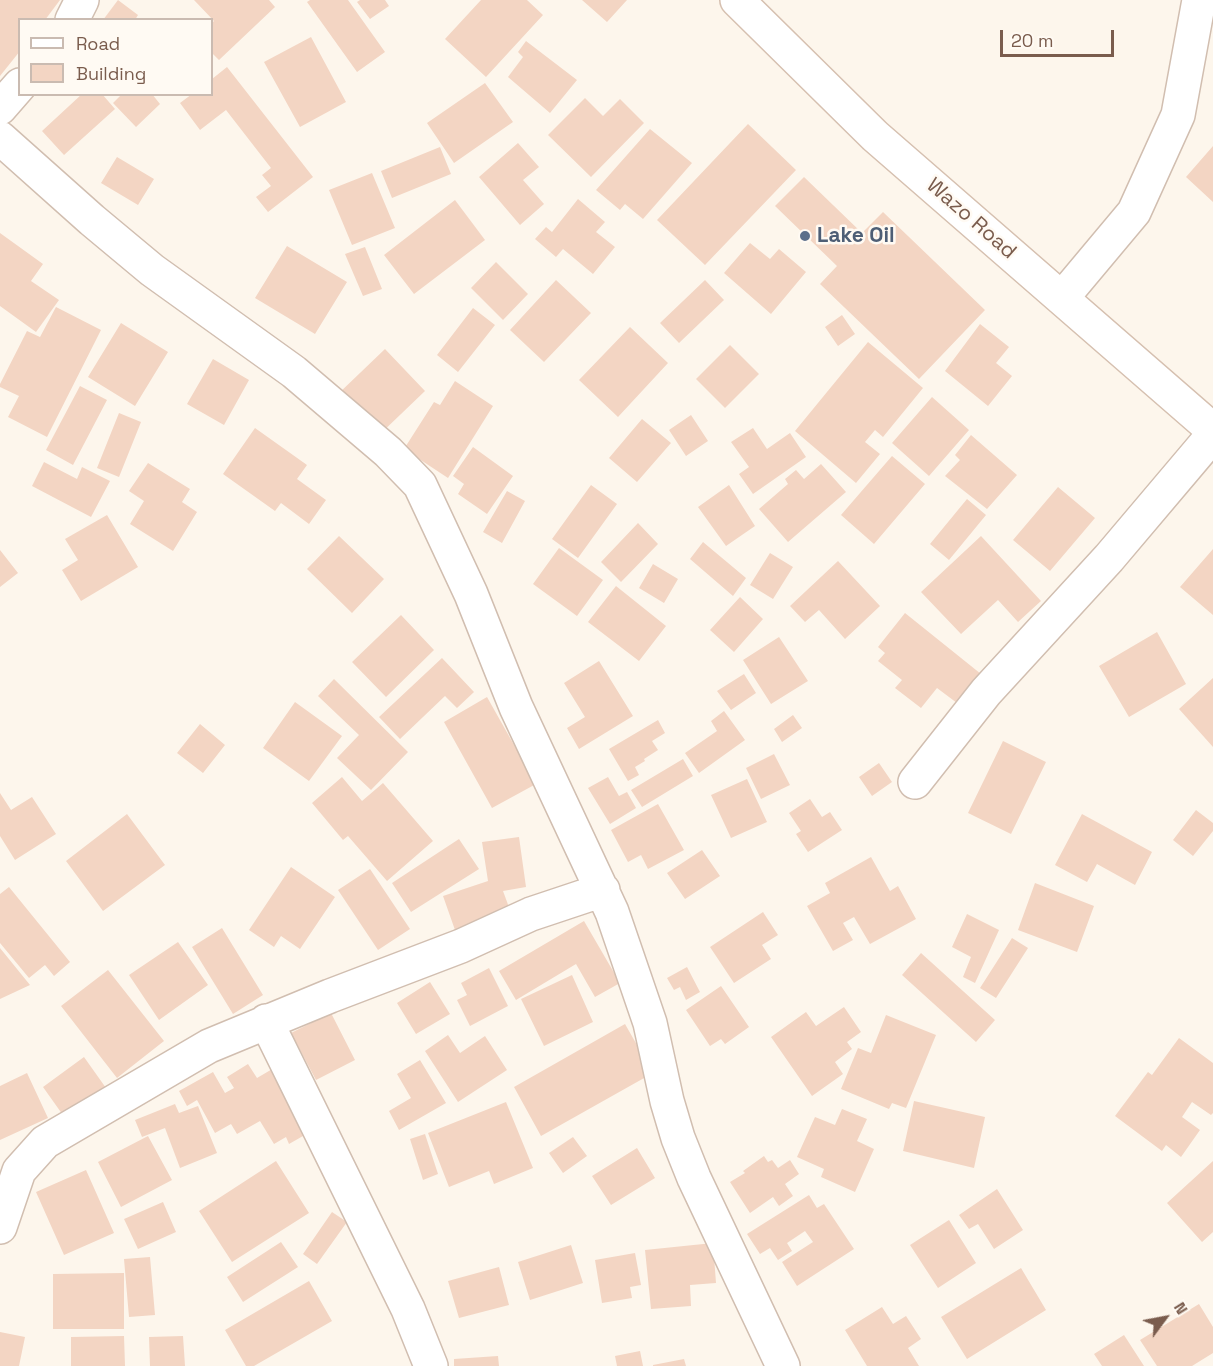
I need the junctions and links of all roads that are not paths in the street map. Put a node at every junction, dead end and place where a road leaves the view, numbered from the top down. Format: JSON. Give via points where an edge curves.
{"nodes":[{"id":1,"x":82,"y":0,"type":"edge"},
{"id":2,"x":736,"y":0,"type":"edge"},
{"id":3,"x":1199,"y":0,"type":"edge"},
{"id":4,"x":73,"y":18,"type":"edge"},
{"id":5,"x":18,"y":87,"type":"edge"},
{"id":6,"x":0,"y":108,"type":"edge"},
{"id":7,"x":0,"y":138,"type":"edge"},
{"id":8,"x":1062,"y":298,"type":"junction"},
{"id":9,"x":1213,"y":430,"type":"edge"},
{"id":10,"x":1213,"y":435,"type":"edge"},
{"id":11,"x":915,"y":782,"type":"dead end"},
{"id":12,"x":603,"y":890,"type":"junction"},
{"id":13,"x":266,"y":1021,"type":"junction"},
{"id":14,"x":0,"y":1227,"type":"edge"},
{"id":15,"x":431,"y":1366,"type":"edge"},
{"id":16,"x":783,"y":1366,"type":"edge"}],
"edges":[{"from":1,"to":4,"type":"street"},
{"from":2,"to":8,"type":"street","name":"Wazo Road","via":[[875,136]]},
{"from":3,"to":8,"type":"street","via":[[1178,114],[1134,212]]},
{"from":5,"to":6,"type":"street"},
{"from":7,"to":12,"type":"street","via":[[152,270],[294,372],[388,452],[420,485],[471,594],[516,707]]},
{"from":8,"to":9,"type":"street","name":"Wazo Road"},
{"from":10,"to":11,"type":"street","via":[[1109,558],[986,692]]},
{"from":12,"to":13,"type":"street","via":[[531,914],[461,946]]},
{"from":12,"to":16,"type":"street","via":[[639,988],[678,1138]]},
{"from":13,"to":14,"type":"street","via":[[209,1046],[45,1143],[19,1171]]},
{"from":13,"to":15,"type":"street","via":[[408,1309]]}]}
